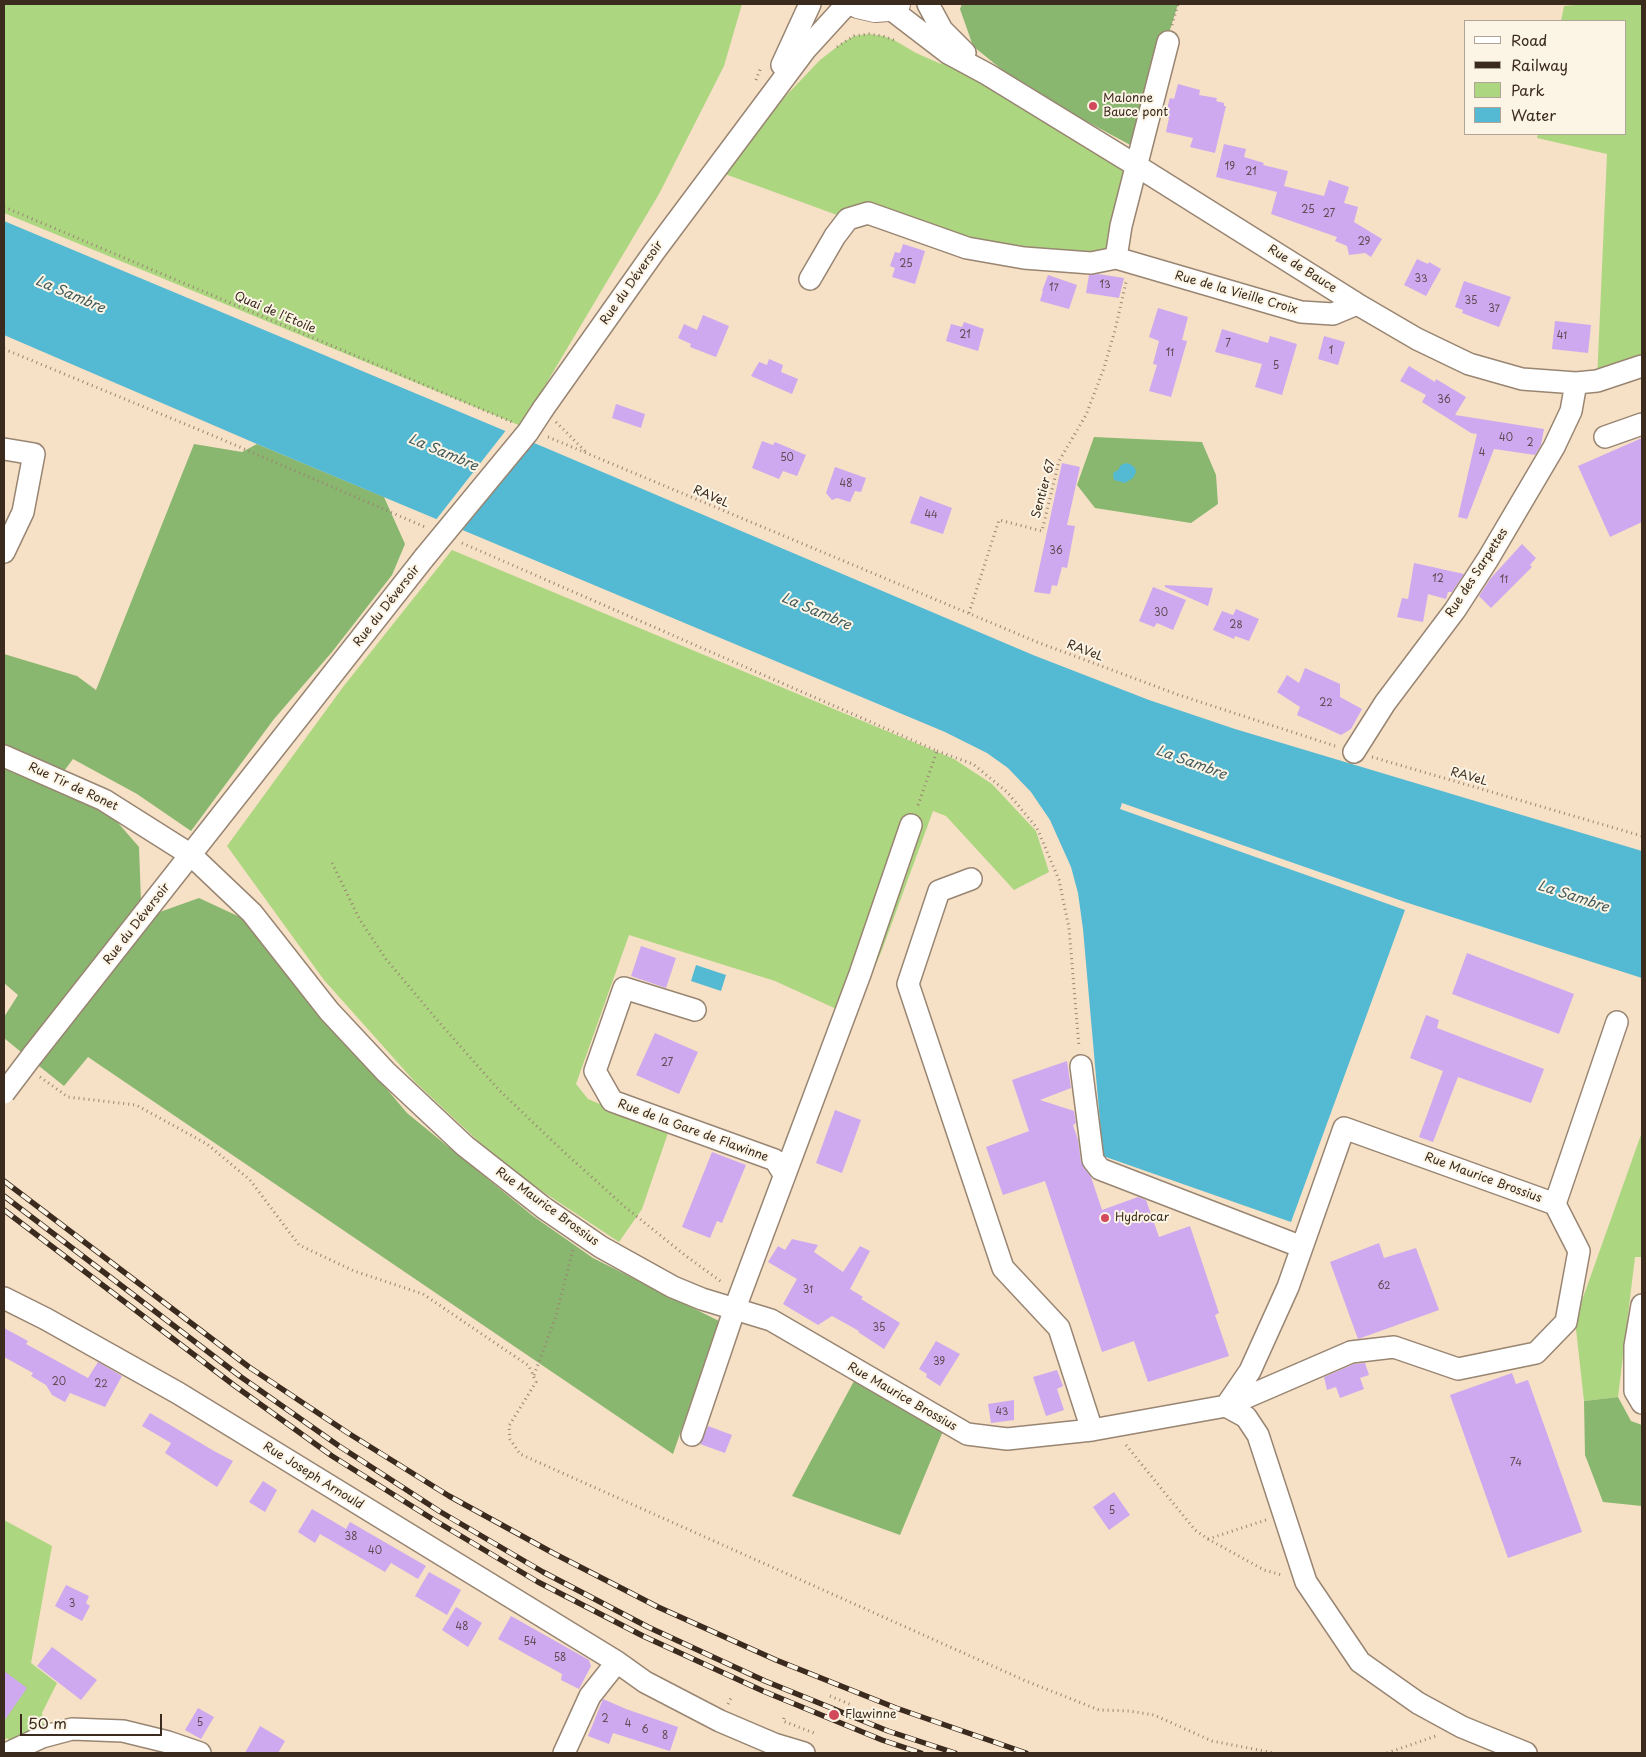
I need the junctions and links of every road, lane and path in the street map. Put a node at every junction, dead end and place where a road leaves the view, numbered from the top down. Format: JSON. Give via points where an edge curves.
{"nodes":[{"id":1,"x":810,"y":4,"type":"edge"},
{"id":2,"x":847,"y":4,"type":"edge"},
{"id":3,"x":858,"y":4,"type":"edge"},
{"id":4,"x":928,"y":4,"type":"edge"},
{"id":5,"x":892,"y":6,"type":"edge"},
{"id":6,"x":1168,"y":42,"type":"dead end"},
{"id":7,"x":902,"y":44,"type":"dead end"},
{"id":8,"x":835,"y":49,"type":"dead end"},
{"id":9,"x":987,"y":74,"type":"junction"},
{"id":10,"x":760,"y":110,"type":"junction"},
{"id":11,"x":1137,"y":166,"type":"junction"},
{"id":12,"x":4,"y":207,"type":"edge"},
{"id":13,"x":1122,"y":260,"type":"junction"},
{"id":14,"x":810,"y":279,"type":"dead end"},
{"id":15,"x":1357,"y":304,"type":"junction"},
{"id":16,"x":4,"y":349,"type":"edge"},
{"id":17,"x":1642,"y":366,"type":"edge"},
{"id":18,"x":1576,"y":383,"type":"junction"},
{"id":19,"x":543,"y":409,"type":"junction"},
{"id":20,"x":512,"y":422,"type":"dead end"},
{"id":21,"x":1642,"y":424,"type":"edge"},
{"id":22,"x":539,"y":434,"type":"dead end"},
{"id":23,"x":1605,"y":436,"type":"dead end"},
{"id":24,"x":4,"y":449,"type":"edge"},
{"id":25,"x":589,"y":456,"type":"junction"},
{"id":26,"x":431,"y":530,"type":"dead end"},
{"id":27,"x":458,"y":541,"type":"dead end"},
{"id":28,"x":4,"y":552,"type":"edge"},
{"id":29,"x":969,"y":613,"type":"junction"},
{"id":30,"x":937,"y":751,"type":"junction"},
{"id":31,"x":1354,"y":752,"type":"junction"},
{"id":32,"x":4,"y":756,"type":"edge"},
{"id":33,"x":911,"y":825,"type":"joint"},
{"id":34,"x":1642,"y":836,"type":"edge"},
{"id":35,"x":191,"y":855,"type":"junction"},
{"id":36,"x":332,"y":863,"type":"dead end"},
{"id":37,"x":971,"y":879,"type":"dead end"},
{"id":38,"x":696,"y":1010,"type":"dead end"},
{"id":39,"x":1617,"y":1022,"type":"dead end"},
{"id":40,"x":35,"y":1066,"type":"junction"},
{"id":41,"x":1081,"y":1066,"type":"joint"},
{"id":42,"x":4,"y":1093,"type":"edge"},
{"id":43,"x":784,"y":1174,"type":"junction"},
{"id":44,"x":1555,"y":1204,"type":"junction"},
{"id":45,"x":578,"y":1232,"type":"junction"},
{"id":46,"x":1302,"y":1247,"type":"junction"},
{"id":47,"x":4,"y":1298,"type":"edge"},
{"id":48,"x":738,"y":1301,"type":"junction"},
{"id":49,"x":1642,"y":1305,"type":"edge"},
{"id":50,"x":1638,"y":1364,"type":"edge"},
{"id":51,"x":533,"y":1375,"type":"junction"},
{"id":52,"x":1642,"y":1403,"type":"edge"},
{"id":53,"x":1226,"y":1406,"type":"junction"},
{"id":54,"x":1102,"y":1428,"type":"junction"},
{"id":55,"x":692,"y":1435,"type":"dead end"},
{"id":56,"x":1284,"y":1514,"type":"junction"},
{"id":57,"x":1208,"y":1539,"type":"junction"},
{"id":58,"x":1306,"y":1582,"type":"junction"},
{"id":59,"x":617,"y":1662,"type":"junction"},
{"id":60,"x":830,"y":1696,"type":"dead end"},
{"id":61,"x":852,"y":1705,"type":"dead end"},
{"id":62,"x":784,"y":1718,"type":"dead end"},
{"id":63,"x":1462,"y":1727,"type":"junction"},
{"id":64,"x":814,"y":1733,"type":"dead end"},
{"id":65,"x":8,"y":1753,"type":"edge"},
{"id":66,"x":200,"y":1753,"type":"edge"},
{"id":67,"x":564,"y":1753,"type":"edge"},
{"id":68,"x":804,"y":1753,"type":"edge"},
{"id":69,"x":1274,"y":1753,"type":"edge"},
{"id":70,"x":1387,"y":1753,"type":"edge"},
{"id":71,"x":1526,"y":1753,"type":"edge"}],
"edges":[{"from":1,"to":10,"type":"street","name":"Rue du Déversoir"},
{"from":2,"to":10,"type":"street","name":"Rue du Déversoir","via":[[804,50]]},
{"from":3,"to":5,"type":"main road","via":[[875,8]]},
{"from":4,"to":9,"type":"street","name":"Rue de Bauce","via":[[942,30]]},
{"from":5,"to":9,"type":"street","name":"Rue de Bauce","via":[[948,53]]},
{"from":6,"to":11,"type":"street"},
{"from":7,"to":8,"type":"path","via":[[869,34],[854,36]]},
{"from":9,"to":11,"type":"street","name":"Rue de Bauce"},
{"from":10,"to":19,"type":"street","name":"Rue du Déversoir"},
{"from":11,"to":13,"type":"street","via":[[1121,226]]},
{"from":11,"to":15,"type":"street","name":"Rue de Bauce"},
{"from":12,"to":20,"type":"path","name":"Quai de l'Etoile"},
{"from":13,"to":14,"type":"street","name":"Rue de la Vieille Croix","via":[[1091,263],[1014,257],[967,248],[868,213],[848,219]]},
{"from":13,"to":15,"type":"street","name":"Rue de la Vieille Croix","via":[[1301,312],[1333,314]]},
{"from":13,"to":29,"type":"path","name":"Sentier 67","via":[[1128,274],[1104,368],[1086,414],[1059,461],[1042,531],[1000,520]]},
{"from":15,"to":18,"type":"street","name":"Rue de Bauce","via":[[1417,339],[1469,364],[1522,379]]},
{"from":16,"to":26,"type":"path"},
{"from":17,"to":18,"type":"street","name":"Rue de Bauce","via":[[1598,381]]},
{"from":18,"to":31,"type":"street","name":"Rue des Sarpettes","via":[[1571,411],[1554,447],[1488,559]]},
{"from":19,"to":25,"type":"path"},
{"from":19,"to":35,"type":"street","name":"Rue du Déversoir","bridge":true},
{"from":21,"to":23,"type":"street"},
{"from":22,"to":25,"type":"path","name":"RAVeL"},
{"from":24,"to":28,"type":"street","via":[[34,454],[23,512]]},
{"from":25,"to":29,"type":"path","name":"RAVeL"},
{"from":27,"to":30,"type":"path"},
{"from":29,"to":31,"type":"path","name":"RAVeL","via":[[1178,695]]},
{"from":30,"to":33,"type":"path"},
{"from":30,"to":41,"type":"path","via":[[973,764],[1007,792],[1037,828],[1059,880],[1069,928]]},
{"from":31,"to":34,"type":"path","name":"RAVeL"},
{"from":32,"to":35,"type":"street","name":"Rue Tir de Ronet","via":[[104,800]]},
{"from":33,"to":43,"type":"street","via":[[860,974]]},
{"from":35,"to":40,"type":"street","name":"Rue du Déversoir"},
{"from":35,"to":45,"type":"street","name":"Rue Maurice Brossius","via":[[252,913],[329,1011],[386,1072],[466,1146]]},
{"from":36,"to":48,"type":"path","via":[[360,920],[386,959],[499,1090],[625,1207]]},
{"from":37,"to":54,"type":"street","via":[[939,891],[908,984],[1003,1268],[1059,1328]]},
{"from":38,"to":43,"type":"street","name":"Rue de la Gare de Flawinne","via":[[624,988],[595,1071],[612,1101],[774,1160]]},
{"from":39,"to":44,"type":"street"},
{"from":40,"to":42,"type":"street","name":"Rue du Déversoir","bridge":true},
{"from":40,"to":51,"type":"path","via":[[68,1097],[136,1105],[207,1144],[250,1180],[299,1245],[354,1271],[423,1294],[529,1366]]},
{"from":41,"to":46,"type":"street","via":[[1093,1160],[1100,1169]]},
{"from":43,"to":48,"type":"street"},
{"from":44,"to":46,"type":"street","name":"Rue Maurice Brossius","via":[[1344,1128]]},
{"from":44,"to":53,"type":"street","name":"Rue Maurice Brossius","via":[[1579,1251],[1566,1322],[1536,1353],[1458,1369],[1394,1347],[1351,1352]]},
{"from":45,"to":48,"type":"street","name":"Rue Maurice Brossius","via":[[673,1288],[702,1299]]},
{"from":45,"to":51,"type":"path","via":[[556,1316]]},
{"from":46,"to":53,"type":"street","name":"Rue Maurice Brossius","via":[[1288,1287],[1250,1371]]},
{"from":47,"to":59,"type":"street","name":"Rue Joseph Arnould","via":[[178,1393]]},
{"from":48,"to":54,"type":"street","name":"Rue Maurice Brossius","via":[[967,1434],[1007,1439]]},
{"from":48,"to":55,"type":"street"},
{"from":49,"to":50,"type":"street","via":[[1635,1346]]},
{"from":50,"to":52,"type":"street","via":[[1634,1391]]},
{"from":51,"to":69,"type":"path","via":[[536,1382],[509,1426],[510,1439],[520,1454],[1026,1681],[1099,1710],[1154,1715],[1212,1741]]},
{"from":53,"to":54,"type":"street","name":"Rue Maurice Brossius"},
{"from":53,"to":56,"type":"street","via":[[1246,1417],[1258,1436]]},
{"from":54,"to":57,"type":"path","via":[[1195,1530]]},
{"from":56,"to":57,"type":"path"},
{"from":56,"to":58,"type":"street"},
{"from":57,"to":58,"type":"path","via":[[1264,1570]]},
{"from":58,"to":63,"type":"street","via":[[1360,1662],[1418,1702]]},
{"from":59,"to":67,"type":"street","via":[[590,1696]]},
{"from":59,"to":68,"type":"street","name":"Rue Joseph Arnould","via":[[645,1682],[720,1721]]},
{"from":60,"to":61,"type":"path"},
{"from":62,"to":64,"type":"path","via":[[783,1721]]},
{"from":63,"to":70,"type":"path"},
{"from":63,"to":71,"type":"street"},
{"from":65,"to":66,"type":"street","via":[[42,1737],[72,1730],[123,1731]]}]}
